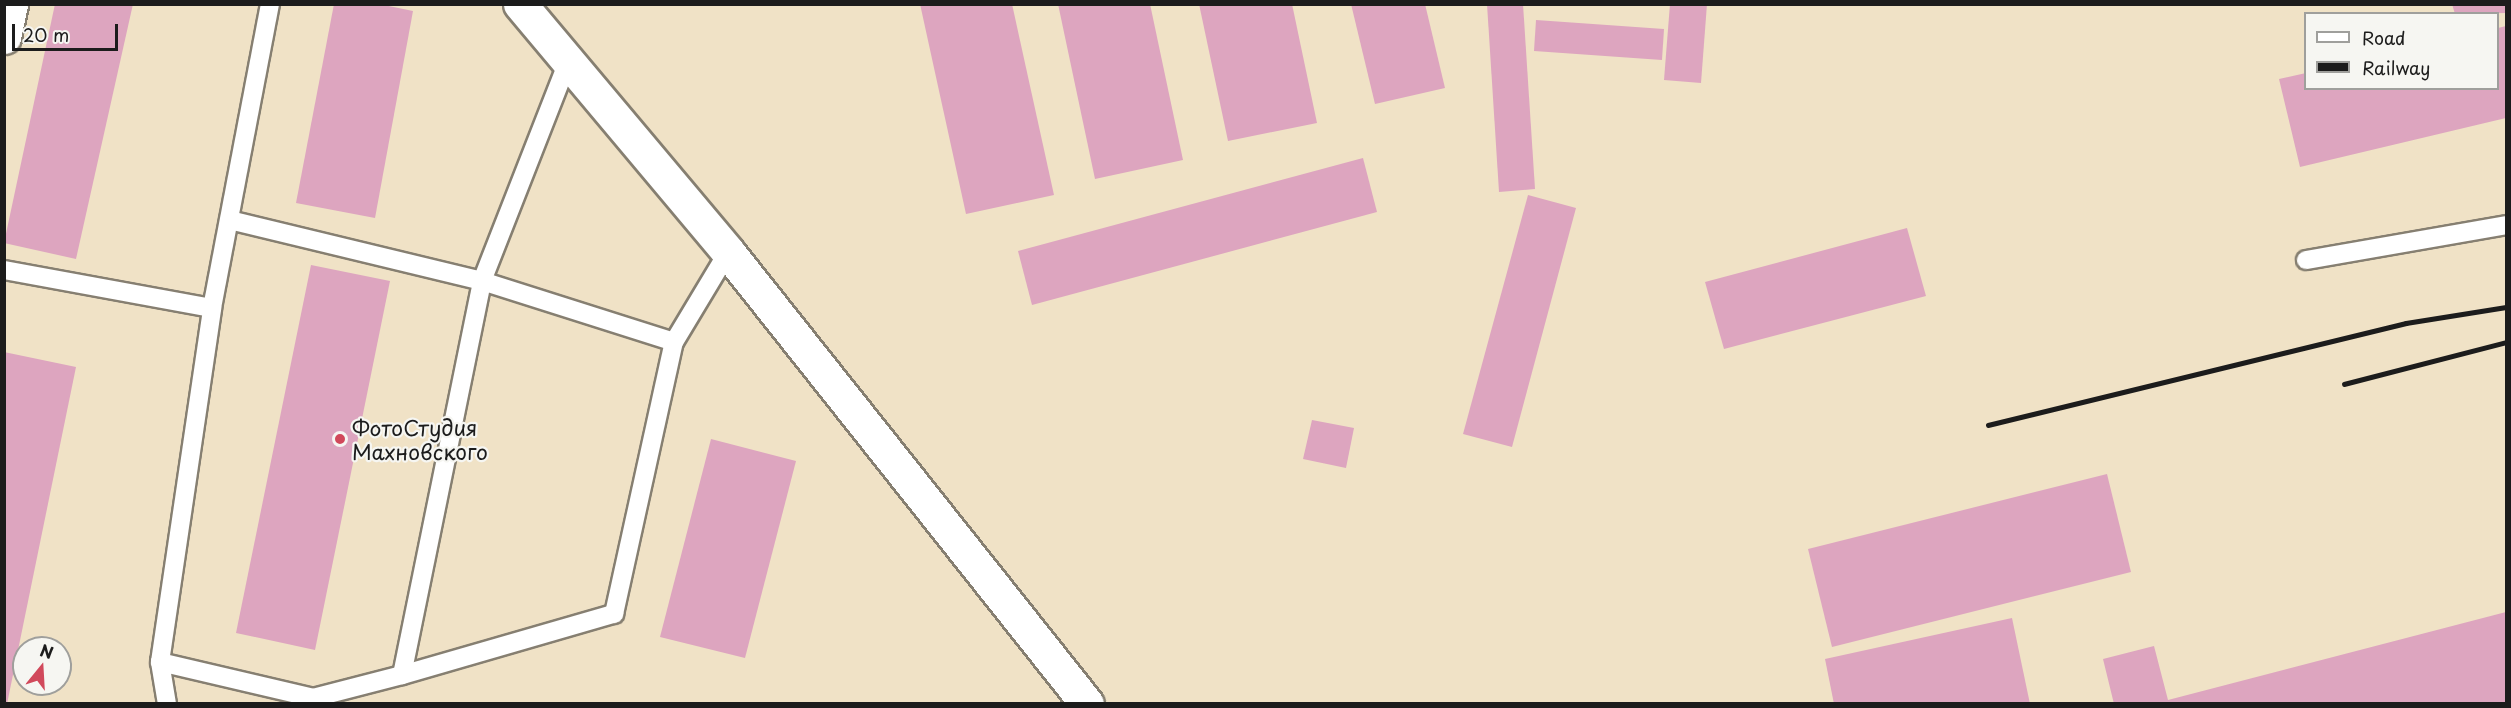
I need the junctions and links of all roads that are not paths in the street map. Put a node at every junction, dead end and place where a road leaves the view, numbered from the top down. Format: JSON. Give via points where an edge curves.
{"nodes":[{"id":1,"x":11,"y":4,"type":"edge"},
{"id":2,"x":270,"y":4,"type":"edge"},
{"id":3,"x":520,"y":4,"type":"edge"},
{"id":4,"x":4,"y":37,"type":"edge"},
{"id":5,"x":568,"y":61,"type":"junction"},
{"id":6,"x":230,"y":220,"type":"junction"},
{"id":7,"x":2506,"y":225,"type":"edge"},
{"id":8,"x":728,"y":252,"type":"junction"},
{"id":9,"x":2306,"y":260,"type":"dead end"},
{"id":10,"x":4,"y":270,"type":"edge"},
{"id":11,"x":482,"y":281,"type":"junction"},
{"id":12,"x":212,"y":308,"type":"junction"},
{"id":13,"x":674,"y":342,"type":"junction"},
{"id":14,"x":160,"y":662,"type":"junction"},
{"id":15,"x":402,"y":675,"type":"junction"},
{"id":16,"x":166,"y":704,"type":"edge"},
{"id":17,"x":1087,"y":704,"type":"edge"}],
"edges":[{"from":1,"to":4,"type":"street"},
{"from":2,"to":6,"type":"lane"},
{"from":3,"to":5,"type":"street"},
{"from":5,"to":8,"type":"street"},
{"from":5,"to":11,"type":"lane"},
{"from":6,"to":11,"type":"lane"},
{"from":6,"to":12,"type":"lane"},
{"from":7,"to":9,"type":"lane"},
{"from":8,"to":13,"type":"lane"},
{"from":8,"to":17,"type":"street"},
{"from":10,"to":12,"type":"lane"},
{"from":11,"to":13,"type":"lane"},
{"from":11,"to":15,"type":"lane"},
{"from":12,"to":14,"type":"lane"},
{"from":13,"to":15,"type":"lane","via":[[614,614]]},
{"from":14,"to":15,"type":"lane","via":[[314,698]]},
{"from":14,"to":16,"type":"lane"}]}
